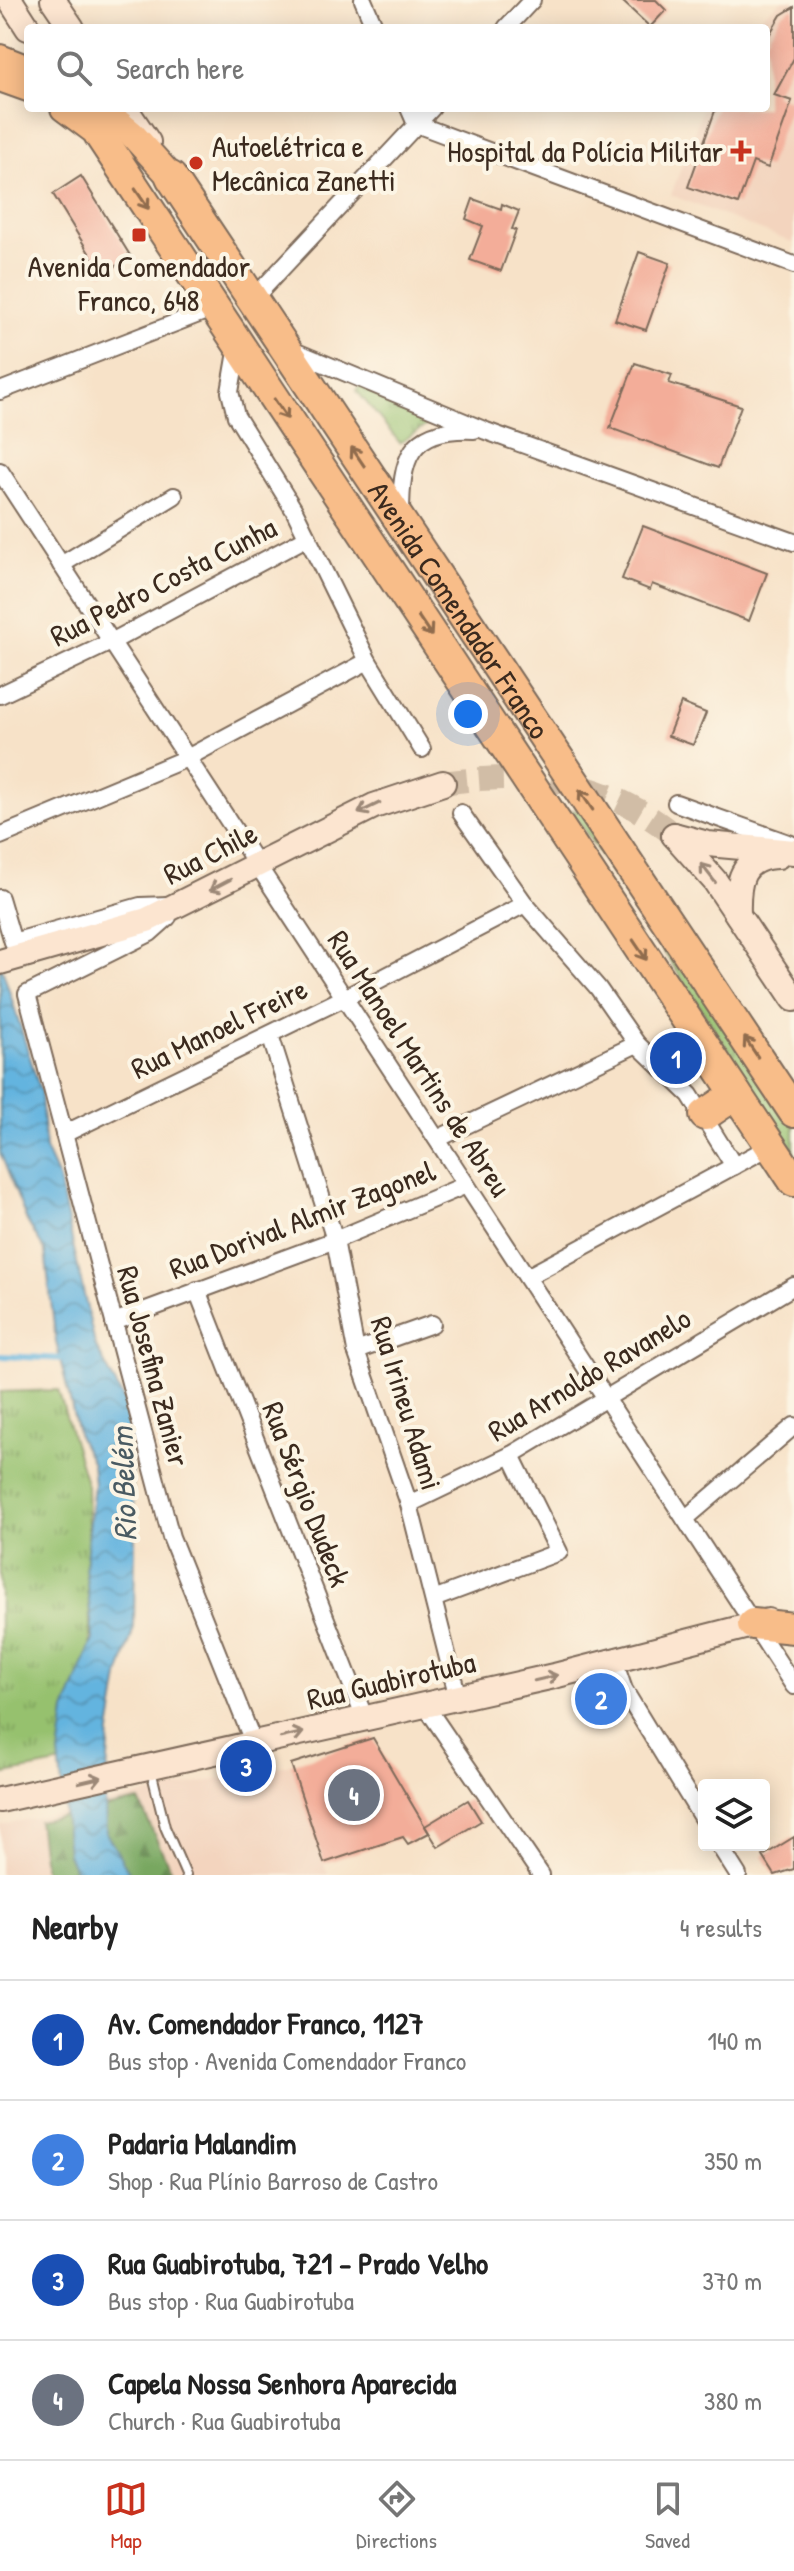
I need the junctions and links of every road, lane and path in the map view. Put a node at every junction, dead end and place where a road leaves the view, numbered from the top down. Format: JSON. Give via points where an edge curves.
{"nodes":[{"id":1,"x":10,"y":0,"type":"edge"},
{"id":2,"x":53,"y":0,"type":"edge"},
{"id":3,"x":363,"y":0,"type":"edge"},
{"id":4,"x":532,"y":0,"type":"edge"},
{"id":5,"x":25,"y":24,"type":"edge"},
{"id":6,"x":69,"y":24,"type":"edge"},
{"id":7,"x":373,"y":24,"type":"edge"},
{"id":8,"x":510,"y":24,"type":"edge"},
{"id":9,"x":0,"y":58,"type":"edge"},
{"id":10,"x":24,"y":67,"type":"edge"},
{"id":11,"x":0,"y":78,"type":"edge"},
{"id":12,"x":24,"y":87,"type":"edge"},
{"id":13,"x":75,"y":112,"type":"edge"},
{"id":14,"x":128,"y":112,"type":"edge"},
{"id":15,"x":411,"y":112,"type":"edge"},
{"id":16,"x":428,"y":112,"type":"edge"},
{"id":17,"x":100,"y":121,"type":"edge"},
{"id":18,"x":416,"y":124,"type":"junction"},
{"id":19,"x":171,"y":177,"type":"junction"},
{"id":20,"x":794,"y":265,"type":"edge"},
{"id":21,"x":253,"y":299,"type":"junction"},
{"id":22,"x":214,"y":308,"type":"junction"},
{"id":23,"x":238,"y":344,"type":"junction"},
{"id":24,"x":284,"y":347,"type":"junction"},
{"id":25,"x":0,"y":391,"type":"edge"},
{"id":26,"x":486,"y":431,"type":"junction"},
{"id":27,"x":0,"y":471,"type":"edge"},
{"id":28,"x":174,"y":496,"type":"dead end"},
{"id":29,"x":401,"y":522,"type":"junction"},
{"id":30,"x":308,"y":537,"type":"junction"},
{"id":31,"x":794,"y":542,"type":"edge"},
{"id":32,"x":61,"y":565,"type":"junction"},
{"id":33,"x":111,"y":642,"type":"junction"},
{"id":34,"x":368,"y":661,"type":"junction"},
{"id":35,"x":0,"y":695,"type":"edge"},
{"id":36,"x":422,"y":749,"type":"dead end"},
{"id":37,"x":187,"y":758,"type":"junction"},
{"id":38,"x":443,"y":783,"type":"tunnel mouth"},
{"id":39,"x":676,"y":803,"type":"dead end"},
{"id":40,"x":461,"y":813,"type":"dead end"},
{"id":41,"x":0,"y":836,"type":"edge"},
{"id":42,"x":794,"y":845,"type":"edge"},
{"id":43,"x":794,"y":854,"type":"edge"},
{"id":44,"x":258,"y":865,"type":"junction"},
{"id":45,"x":0,"y":898,"type":"edge"},
{"id":46,"x":525,"y":904,"type":"junction"},
{"id":47,"x":182,"y":905,"type":"junction"},
{"id":48,"x":738,"y":915,"type":"junction"},
{"id":49,"x":6,"y":952,"type":"edge"},
{"id":50,"x":344,"y":998,"type":"junction"},
{"id":51,"x":794,"y":999,"type":"edge"},
{"id":52,"x":270,"y":1035,"type":"junction"},
{"id":53,"x":637,"y":1044,"type":"junction"},
{"id":54,"x":736,"y":1094,"type":"junction"},
{"id":55,"x":794,"y":1112,"type":"edge"},
{"id":56,"x":705,"y":1115,"type":"junction"},
{"id":57,"x":64,"y":1134,"type":"junction"},
{"id":58,"x":437,"y":1139,"type":"junction"},
{"id":59,"x":771,"y":1146,"type":"junction"},
{"id":60,"x":734,"y":1166,"type":"junction"},
{"id":61,"x":794,"y":1181,"type":"edge"},
{"id":62,"x":466,"y":1185,"type":"junction"},
{"id":63,"x":335,"y":1240,"type":"junction"},
{"id":64,"x":527,"y":1277,"type":"junction"},
{"id":65,"x":794,"y":1286,"type":"edge"},
{"id":66,"x":197,"y":1290,"type":"junction"},
{"id":67,"x":114,"y":1322,"type":"junction"},
{"id":68,"x":432,"y":1324,"type":"dead end"},
{"id":69,"x":356,"y":1351,"type":"junction"},
{"id":70,"x":605,"y":1397,"type":"junction"},
{"id":71,"x":794,"y":1426,"type":"edge"},
{"id":72,"x":511,"y":1455,"type":"junction"},
{"id":73,"x":409,"y":1504,"type":"junction"},
{"id":74,"x":685,"y":1519,"type":"junction"},
{"id":75,"x":436,"y":1598,"type":"junction"},
{"id":76,"x":794,"y":1615,"type":"edge"},
{"id":77,"x":753,"y":1624,"type":"junction"},
{"id":78,"x":794,"y":1628,"type":"edge"},
{"id":79,"x":614,"y":1661,"type":"junction"},
{"id":80,"x":794,"y":1686,"type":"edge"},
{"id":81,"x":458,"y":1698,"type":"junction"},
{"id":82,"x":425,"y":1705,"type":"junction"},
{"id":83,"x":365,"y":1719,"type":"junction"},
{"id":84,"x":254,"y":1744,"type":"junction"},
{"id":85,"x":142,"y":1768,"type":"junction"},
{"id":86,"x":0,"y":1800,"type":"edge"},
{"id":87,"x":698,"y":1811,"type":"edge"},
{"id":88,"x":723,"y":1851,"type":"edge"},
{"id":89,"x":186,"y":1875,"type":"edge"},
{"id":90,"x":541,"y":1875,"type":"edge"},
{"id":91,"x":738,"y":1875,"type":"edge"}],
"edges":[{"from":1,"to":5,"type":"main road"},
{"from":2,"to":6,"type":"main road"},
{"from":3,"to":7,"type":"street"},
{"from":4,"to":8,"type":"street"},
{"from":9,"to":10,"type":"main road"},
{"from":11,"to":12,"type":"main road"},
{"from":13,"to":17,"type":"main road"},
{"from":14,"to":19,"type":"main road","name":"Avenida Comendador Franco"},
{"from":15,"to":18,"type":"street"},
{"from":16,"to":18,"type":"street"},
{"from":17,"to":19,"type":"main road","via":[[131,133]]},
{"from":17,"to":22,"type":"highway","name":"Avenida Comendador Franco","one_way":true},
{"from":18,"to":20,"type":"street"},
{"from":18,"to":21,"type":"street"},
{"from":19,"to":21,"type":"highway","name":"Avenida Comendador Franco"},
{"from":21,"to":24,"type":"highway","name":"Avenida Comendador Franco"},
{"from":22,"to":23,"type":"highway","name":"Avenida Comendador Franco"},
{"from":22,"to":25,"type":"street"},
{"from":23,"to":30,"type":"street","via":[[230,392],[236,416]]},
{"from":23,"to":54,"type":"highway","name":"Avenida Comendador Franco","one_way":true},
{"from":24,"to":26,"type":"street"},
{"from":29,"to":24,"type":"highway","name":"Avenida Comendador Franco","one_way":true},
{"from":26,"to":29,"type":"street","via":[[434,434],[413,448],[403,467]]},
{"from":26,"to":31,"type":"street"},
{"from":27,"to":32,"type":"street","name":"Rua Manoel Martins de Abreu"},
{"from":28,"to":32,"type":"street","name":"Rua Pedro Costa Cunha"},
{"from":55,"to":29,"type":"highway","name":"Avenida Comendador Franco","one_way":true},
{"from":30,"to":33,"type":"street","name":"Rua Pedro Costa Cunha"},
{"from":30,"to":34,"type":"street"},
{"from":32,"to":33,"type":"street","name":"Rua Manoel Martins de Abreu"},
{"from":33,"to":35,"type":"street","name":"Rua Pedro Costa Cunha"},
{"from":33,"to":37,"type":"street","name":"Rua Manoel Martins de Abreu"},
{"from":34,"to":36,"type":"street"},
{"from":34,"to":37,"type":"street"},
{"from":37,"to":41,"type":"street"},
{"from":37,"to":44,"type":"street","name":"Rua Manoel Martins de Abreu"},
{"from":38,"to":44,"type":"main road","name":"Rua Chile","one_way":true,"via":[[374,806]]},
{"from":39,"to":42,"type":"street"},
{"from":40,"to":46,"type":"street"},
{"from":43,"to":48,"type":"main road","via":[[756,859],[746,866],[739,879]]},
{"from":48,"to":43,"type":"main road","one_way":true,"via":[[674,835]]},
{"from":44,"to":47,"type":"main road","name":"Rua Chile","one_way":true},
{"from":44,"to":50,"type":"street","name":"Rua Manoel Martins de Abreu"},
{"from":45,"to":49,"type":"street"},
{"from":46,"to":50,"type":"street","name":"Rua Manoel Freire"},
{"from":46,"to":53,"type":"street","via":[[598,988]]},
{"from":47,"to":49,"type":"main road","name":"Rua Chile","via":[[116,931]]},
{"from":47,"to":49,"type":"street","via":[[140,906]]},
{"from":47,"to":57,"type":"street","name":"Rua Josefina Zanier","via":[[150,933],[27,994]]},
{"from":48,"to":51,"type":"main road"},
{"from":50,"to":52,"type":"street","name":"Rua Manoel Freire"},
{"from":50,"to":58,"type":"street","name":"Rua Manoel Martins de Abreu"},
{"from":52,"to":57,"type":"street","name":"Rua Manoel Freire"},
{"from":52,"to":63,"type":"street","name":"Rua Irineu Adami"},
{"from":53,"to":56,"type":"street"},
{"from":53,"to":58,"type":"street"},
{"from":54,"to":56,"type":"highway"},
{"from":54,"to":59,"type":"highway","name":"Avenida Comendador Franco"},
{"from":56,"to":60,"type":"street"},
{"from":57,"to":67,"type":"street","name":"Rua Josefina Zanier"},
{"from":58,"to":62,"type":"street","name":"Rua Manoel Martins de Abreu"},
{"from":59,"to":60,"type":"street"},
{"from":59,"to":61,"type":"highway","name":"Avenida Comendador Franco"},
{"from":60,"to":64,"type":"street"},
{"from":62,"to":63,"type":"street","name":"Rua Dorival Almir Zagonel"},
{"from":62,"to":64,"type":"street","name":"Rua Manoel Martins de Abreu"},
{"from":63,"to":66,"type":"street","name":"Rua Dorival Almir Zagonel"},
{"from":63,"to":69,"type":"street","name":"Rua Irineu Adami"},
{"from":64,"to":70,"type":"street","name":"Rua Manoel Martins de Abreu"},
{"from":65,"to":70,"type":"street","name":"Rua Arnoldo Ravanelo"},
{"from":66,"to":67,"type":"street","name":"Rua Dorival Almir Zagonel"},
{"from":66,"to":83,"type":"street","name":"Rua Sérgio Dudeck"},
{"from":67,"to":84,"type":"street","name":"Rua Josefina Zanier","via":[[171,1537]]},
{"from":68,"to":69,"type":"street"},
{"from":69,"to":73,"type":"street","name":"Rua Irineu Adami"},
{"from":70,"to":72,"type":"street","name":"Rua Arnoldo Ravanelo"},
{"from":70,"to":74,"type":"street","name":"Rua Manoel Martins de Abreu"},
{"from":71,"to":74,"type":"street"},
{"from":72,"to":73,"type":"street","name":"Rua Arnoldo Ravanelo"},
{"from":72,"to":75,"type":"street","via":[[559,1552]]},
{"from":73,"to":75,"type":"street","name":"Rua Irineu Adami"},
{"from":74,"to":77,"type":"street","name":"Rua Manoel Martins de Abreu"},
{"from":75,"to":81,"type":"street","name":"Rua Irineu Adami"},
{"from":76,"to":77,"type":"main road","name":"Rua Guabirotuba"},
{"from":77,"to":78,"type":"highway"},
{"from":77,"to":79,"type":"main road","name":"Rua Guabirotuba"},
{"from":77,"to":80,"type":"street","name":"Rua Manoel Martins de Abreu"},
{"from":81,"to":79,"type":"main road","name":"Rua Guabirotuba","one_way":true},
{"from":79,"to":87,"type":"street","via":[[624,1690]]},
{"from":81,"to":82,"type":"main road","name":"Rua Guabirotuba"},
{"from":82,"to":83,"type":"main road","name":"Rua Guabirotuba"},
{"from":82,"to":90,"type":"street"},
{"from":84,"to":83,"type":"main road","name":"Rua Guabirotuba","one_way":true},
{"from":84,"to":85,"type":"main road","name":"Rua Guabirotuba"},
{"from":86,"to":85,"type":"main road","name":"Rua Guabirotuba","one_way":true},
{"from":85,"to":89,"type":"lane"},
{"from":88,"to":91,"type":"street"}]}
